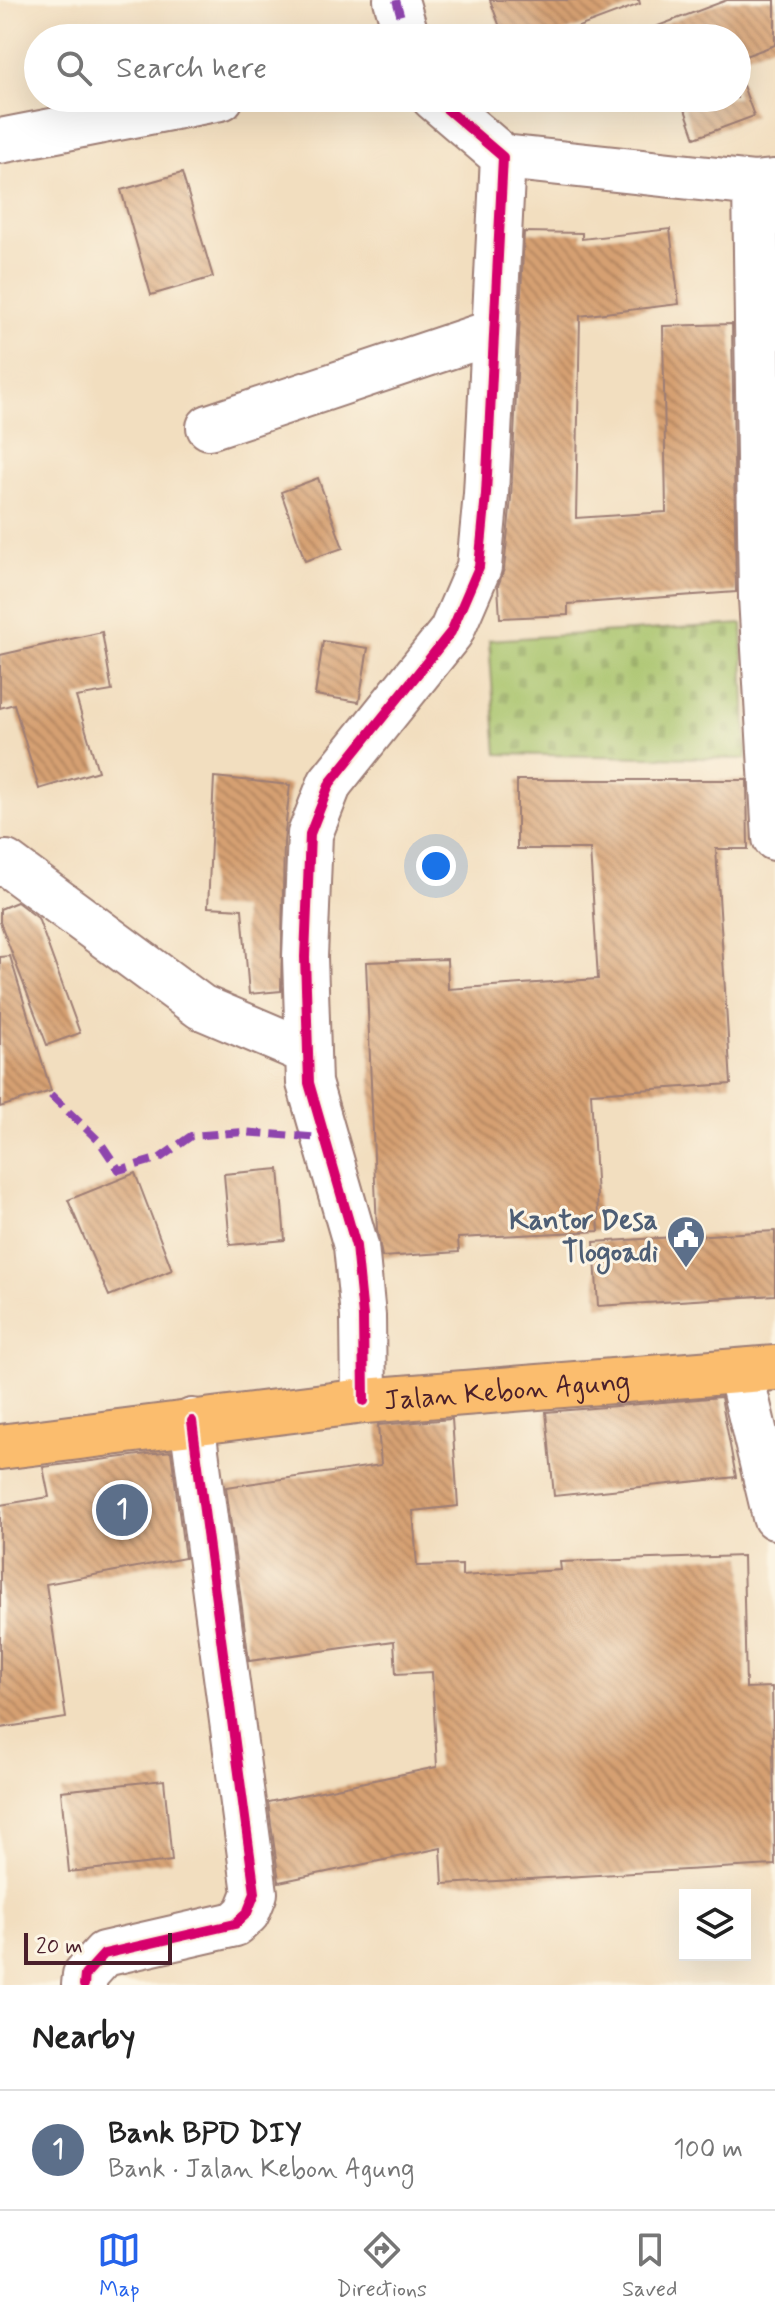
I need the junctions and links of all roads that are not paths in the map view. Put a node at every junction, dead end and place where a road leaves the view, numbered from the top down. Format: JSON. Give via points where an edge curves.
{"nodes":[{"id":1,"x":396,"y":0,"type":"edge"},
{"id":2,"x":403,"y":24,"type":"edge"},
{"id":3,"x":149,"y":112,"type":"edge"},
{"id":4,"x":450,"y":112,"type":"edge"},
{"id":5,"x":0,"y":141,"type":"edge"},
{"id":6,"x":503,"y":157,"type":"junction"},
{"id":7,"x":765,"y":183,"type":"edge"},
{"id":8,"x":493,"y":332,"type":"junction"},
{"id":9,"x":209,"y":427,"type":"dead end"},
{"id":10,"x":775,"y":838,"type":"edge"},
{"id":11,"x":0,"y":864,"type":"edge"},
{"id":12,"x":307,"y":1052,"type":"junction"},
{"id":13,"x":758,"y":1370,"type":"edge"},
{"id":14,"x":364,"y":1401,"type":"junction"},
{"id":15,"x":192,"y":1421,"type":"junction"},
{"id":16,"x":0,"y":1447,"type":"edge"},
{"id":17,"x":775,"y":1517,"type":"edge"},
{"id":18,"x":84,"y":1985,"type":"edge"}],
"edges":[{"from":1,"to":2,"type":"street"},
{"from":3,"to":5,"type":"street"},
{"from":4,"to":6,"type":"street"},
{"from":6,"to":7,"type":"street"},
{"from":6,"to":8,"type":"street"},
{"from":7,"to":10,"type":"street","via":[[761,597]]},
{"from":8,"to":9,"type":"street"},
{"from":8,"to":12,"type":"street","via":[[479,567],[451,632],[330,783],[310,834]]},
{"from":11,"to":12,"type":"street","via":[[6,863],[201,1007]]},
{"from":12,"to":14,"type":"street","via":[[322,1138],[356,1246]]},
{"from":13,"to":14,"type":"main road","name":"Jalan Kebon Agung"},
{"from":13,"to":17,"type":"street"},
{"from":14,"to":15,"type":"main road","name":"Jalan Kebon Agung"},
{"from":15,"to":16,"type":"main road","name":"Jalan Kebon Agung"},
{"from":15,"to":18,"type":"street","via":[[255,1893],[247,1913],[235,1924],[104,1954],[85,1975]]}]}
